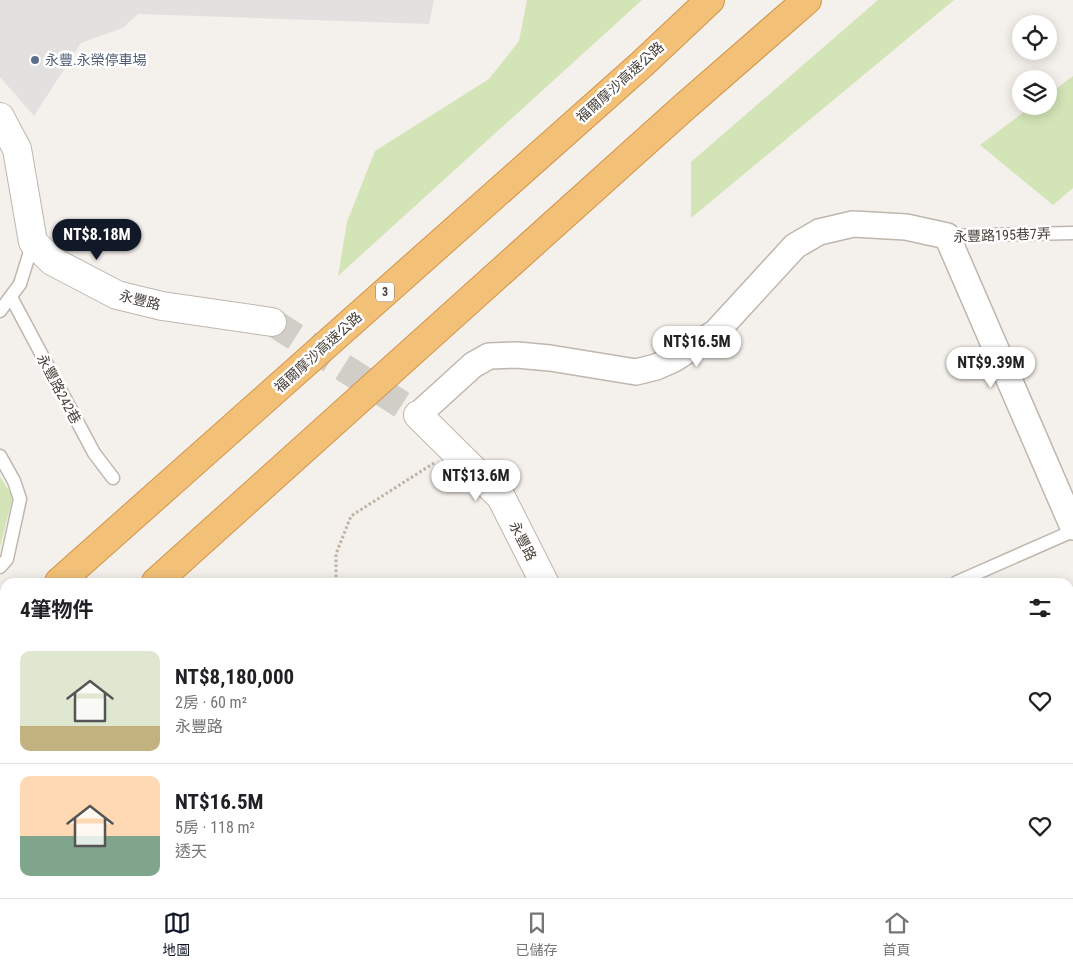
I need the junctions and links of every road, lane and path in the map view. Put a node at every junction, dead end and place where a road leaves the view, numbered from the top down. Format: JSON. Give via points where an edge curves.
{"nodes":[{"id":1,"x":710,"y":0,"type":"edge"},
{"id":2,"x":807,"y":0,"type":"edge"},
{"id":3,"x":0,"y":117,"type":"edge"},
{"id":4,"x":1073,"y":233,"type":"edge"},
{"id":5,"x":947,"y":236,"type":"junction"},
{"id":6,"x":33,"y":242,"type":"junction"},
{"id":7,"x":11,"y":297,"type":"junction"},
{"id":8,"x":0,"y":311,"type":"edge"},
{"id":9,"x":272,"y":322,"type":"tunnel mouth"},
{"id":10,"x":418,"y":415,"type":"joint"},
{"id":11,"x":453,"y":450,"type":"junction"},
{"id":12,"x":0,"y":456,"type":"edge"},
{"id":13,"x":113,"y":478,"type":"dead end"},
{"id":14,"x":1073,"y":527,"type":"edge"},
{"id":15,"x":1073,"y":531,"type":"edge"},
{"id":16,"x":0,"y":567,"type":"edge"},
{"id":17,"x":64,"y":578,"type":"edge"},
{"id":18,"x":160,"y":578,"type":"edge"},
{"id":19,"x":336,"y":578,"type":"edge"},
{"id":20,"x":542,"y":578,"type":"edge"},
{"id":21,"x":966,"y":578,"type":"edge"}],
"edges":[{"from":1,"to":17,"type":"highway","name":"福爾摩沙高速公路","number":"3"},
{"from":2,"to":18,"type":"highway"},
{"from":3,"to":6,"type":"street","via":[[17,149]]},
{"from":4,"to":5,"type":"lane","name":"永豐路195巷7弄"},
{"from":5,"to":10,"type":"street","via":[[906,227],[852,224],[819,232],[795,246],[716,332],[674,359],[636,372],[550,358],[489,356],[473,365]]},
{"from":5,"to":14,"type":"street","name":"永豐路195巷7弄"},
{"from":6,"to":7,"type":"lane","via":[[20,284]]},
{"from":6,"to":9,"type":"street","name":"永豐路","via":[[52,261],[117,295],[162,306]]},
{"from":7,"to":8,"type":"lane"},
{"from":7,"to":13,"type":"lane","name":"永豐路242巷","via":[[94,454]]},
{"from":10,"to":11,"type":"street","name":"永豐路"},
{"from":11,"to":19,"type":"path","via":[[351,516],[336,554]]},
{"from":11,"to":20,"type":"street","name":"永豐路","via":[[501,497]]},
{"from":12,"to":16,"type":"lane","via":[[20,499],[7,559]]},
{"from":15,"to":21,"type":"lane"}]}
